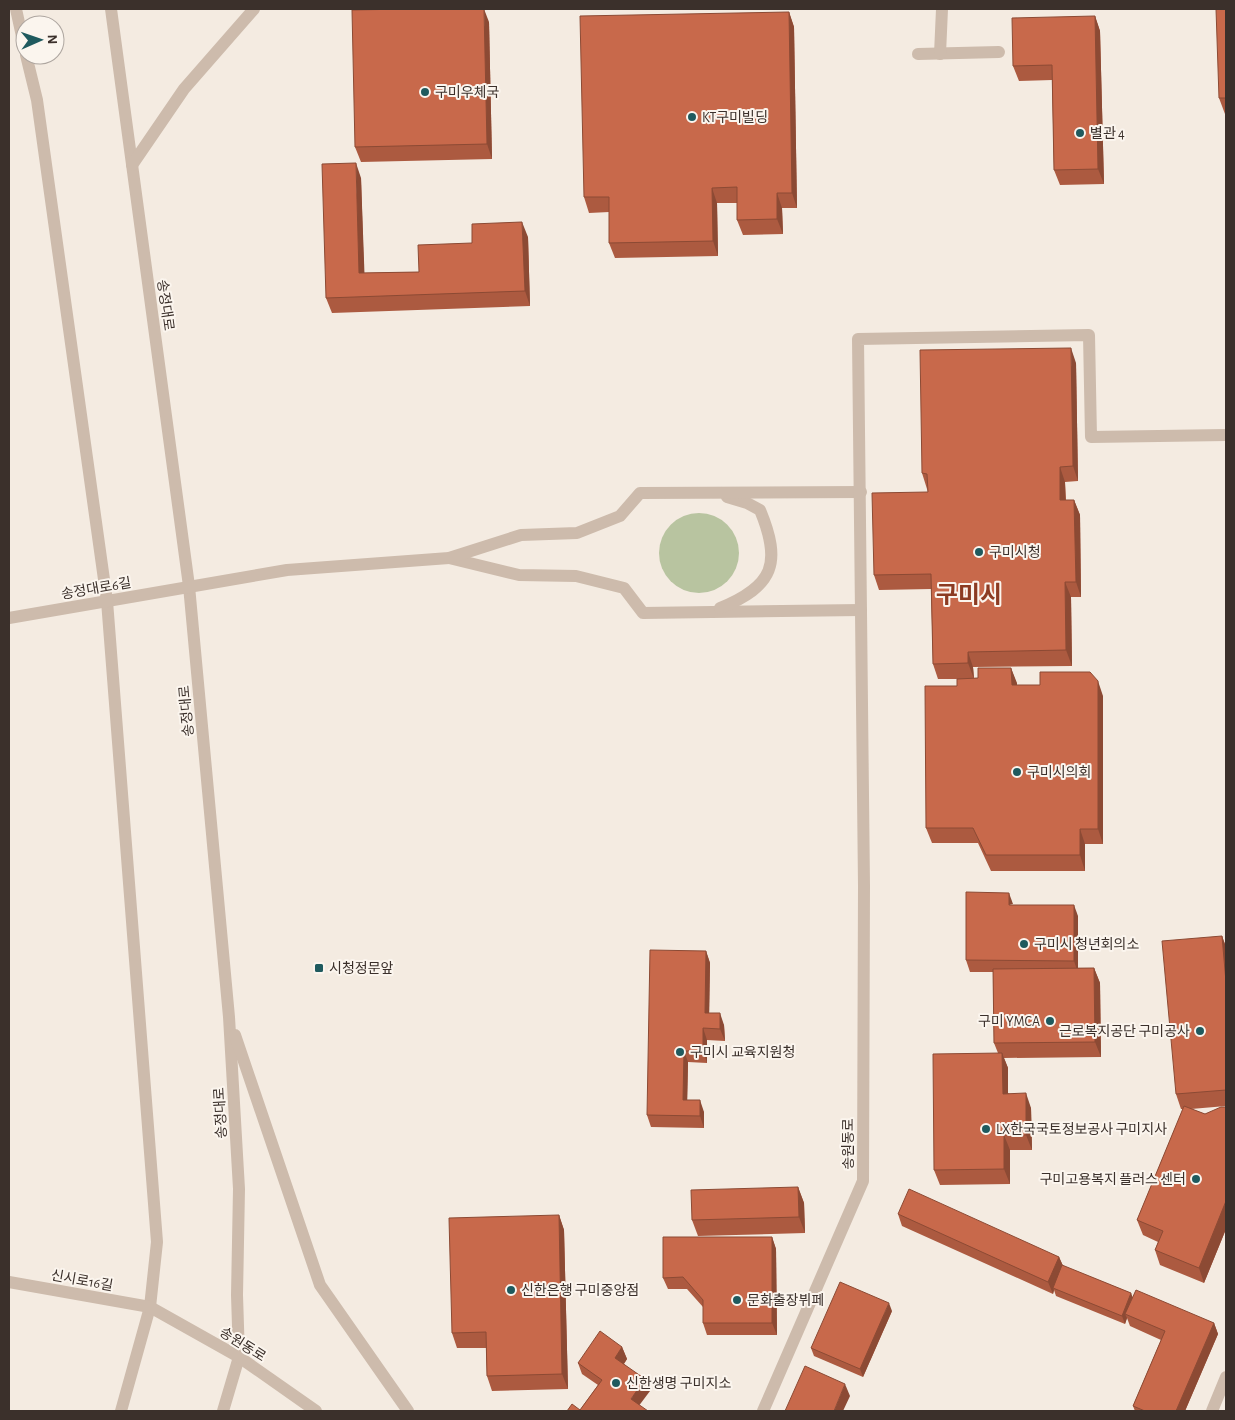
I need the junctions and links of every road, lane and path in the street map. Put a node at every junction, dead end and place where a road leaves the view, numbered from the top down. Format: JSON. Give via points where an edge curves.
{"nodes":[{"id":1,"x":111,"y":9,"type":"edge"},
{"id":2,"x":254,"y":9,"type":"edge"},
{"id":3,"x":942,"y":9,"type":"edge"},
{"id":4,"x":999,"y":52,"type":"dead end"},
{"id":5,"x":918,"y":54,"type":"dead end"},
{"id":6,"x":940,"y":54,"type":"junction"},
{"id":7,"x":28,"y":65,"type":"edge"},
{"id":8,"x":132,"y":165,"type":"junction"},
{"id":9,"x":1226,"y":435,"type":"edge"},
{"id":10,"x":712,"y":492,"type":"junction"},
{"id":11,"x":861,"y":492,"type":"junction"},
{"id":12,"x":449,"y":558,"type":"junction"},
{"id":13,"x":189,"y":586,"type":"junction"},
{"id":14,"x":108,"y":601,"type":"junction"},
{"id":15,"x":861,"y":610,"type":"junction"},
{"id":16,"x":712,"y":612,"type":"junction"},
{"id":17,"x":9,"y":618,"type":"edge"},
{"id":18,"x":229,"y":1017,"type":"junction"},
{"id":19,"x":9,"y":1282,"type":"edge"},
{"id":20,"x":150,"y":1307,"type":"junction"},
{"id":21,"x":239,"y":1358,"type":"junction"},
{"id":22,"x":1226,"y":1377,"type":"edge"},
{"id":23,"x":121,"y":1411,"type":"edge"},
{"id":24,"x":223,"y":1411,"type":"edge"},
{"id":25,"x":316,"y":1411,"type":"edge"},
{"id":26,"x":408,"y":1411,"type":"edge"},
{"id":27,"x":763,"y":1411,"type":"edge"},
{"id":28,"x":1212,"y":1411,"type":"edge"}],
"edges":[{"from":1,"to":8,"type":"street","name":"송정대로"},
{"from":2,"to":8,"type":"street","via":[[184,89]]},
{"from":3,"to":6,"type":"street"},
{"from":4,"to":6,"type":"street"},
{"from":5,"to":6,"type":"street"},
{"from":7,"to":14,"type":"street","via":[[37,100]]},
{"from":8,"to":13,"type":"street","name":"송정대로"},
{"from":9,"to":11,"type":"street","name":"송원동로","via":[[1091,437],[1089,335],[858,339]]},
{"from":10,"to":11,"type":"street"},
{"from":10,"to":12,"type":"street","via":[[640,494],[620,516],[577,533],[521,535]]},
{"from":10,"to":16,"type":"street","via":[[760,510],[774,554],[768,571],[745,598]]},
{"from":11,"to":15,"type":"street","name":"송원동로"},
{"from":12,"to":13,"type":"street","name":"송정대로6길","via":[[287,570]]},
{"from":12,"to":16,"type":"street","via":[[519,575],[576,576],[624,588],[643,613]]},
{"from":13,"to":14,"type":"street","name":"송정대로6길"},
{"from":13,"to":18,"type":"street","name":"송정대로"},
{"from":14,"to":17,"type":"street","name":"송정대로6길"},
{"from":14,"to":20,"type":"street","via":[[158,1242]]},
{"from":15,"to":16,"type":"street"},
{"from":15,"to":27,"type":"street","name":"송원동로","via":[[863,1181]]},
{"from":18,"to":21,"type":"street","name":"송정대로","via":[[239,1189]]},
{"from":18,"to":26,"type":"street","via":[[320,1285]]},
{"from":19,"to":20,"type":"street","name":"신시로16길"},
{"from":20,"to":21,"type":"street","name":"송원동로"},
{"from":20,"to":23,"type":"street"},
{"from":21,"to":24,"type":"street","name":"송정대로"},
{"from":21,"to":25,"type":"street","name":"송원동로"},
{"from":22,"to":28,"type":"street"}]}
